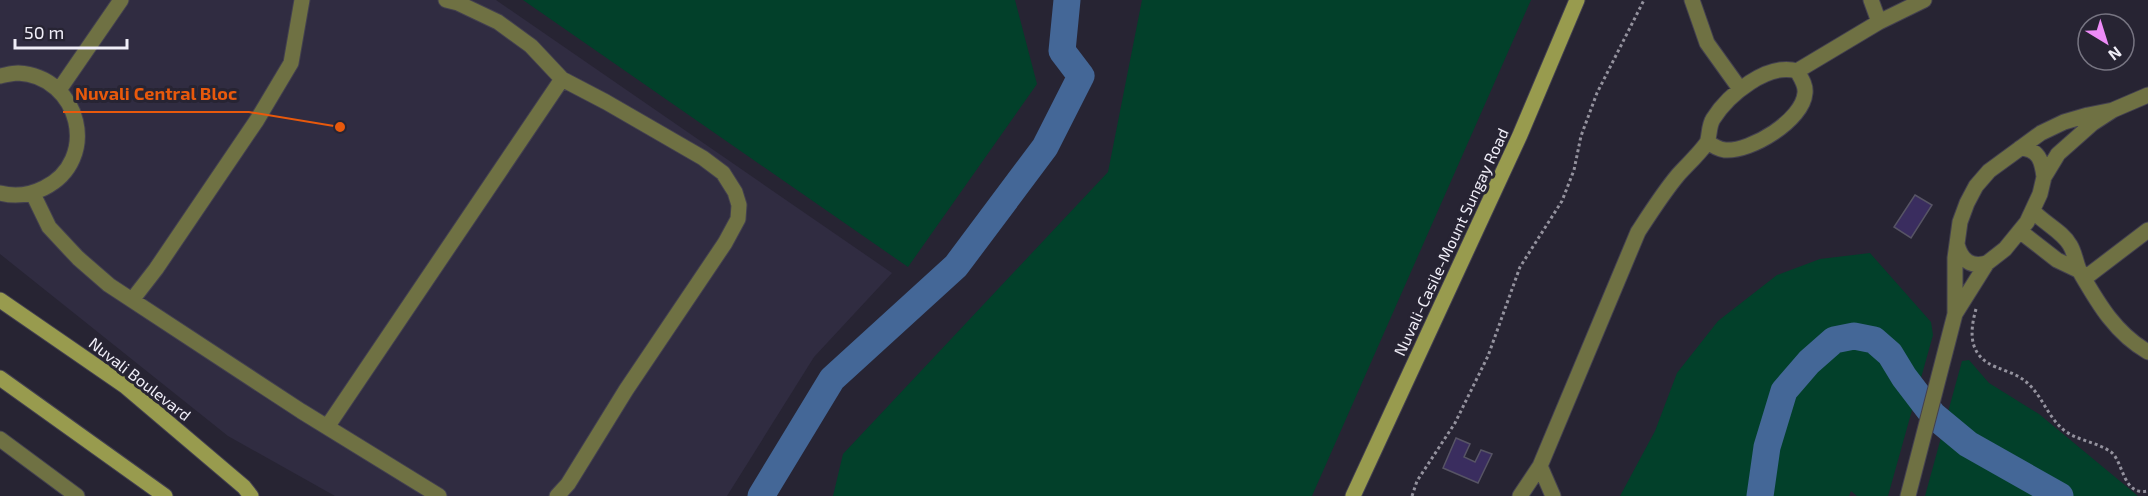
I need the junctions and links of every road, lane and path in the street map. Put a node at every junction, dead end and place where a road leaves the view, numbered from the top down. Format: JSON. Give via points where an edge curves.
{"nodes":[{"id":1,"x":121,"y":0,"type":"edge"},
{"id":2,"x":302,"y":0,"type":"edge"},
{"id":3,"x":446,"y":0,"type":"edge"},
{"id":4,"x":1577,"y":0,"type":"edge"},
{"id":5,"x":1644,"y":0,"type":"edge"},
{"id":6,"x":1692,"y":0,"type":"edge"},
{"id":7,"x":1871,"y":0,"type":"edge"},
{"id":8,"x":1924,"y":0,"type":"edge"},
{"id":9,"x":1879,"y":22,"type":"junction"},
{"id":10,"x":1797,"y":71,"type":"junction"},
{"id":11,"x":0,"y":76,"type":"edge"},
{"id":12,"x":562,"y":79,"type":"junction"},
{"id":13,"x":1740,"y":88,"type":"junction"},
{"id":14,"x":59,"y":90,"type":"junction"},
{"id":15,"x":2148,"y":95,"type":"edge"},
{"id":16,"x":2113,"y":110,"type":"junction"},
{"id":17,"x":1708,"y":142,"type":"junction"},
{"id":18,"x":2020,"y":148,"type":"junction"},
{"id":19,"x":2044,"y":177,"type":"junction"},
{"id":20,"x":0,"y":192,"type":"edge"},
{"id":21,"x":33,"y":194,"type":"junction"},
{"id":22,"x":2033,"y":211,"type":"junction"},
{"id":23,"x":2148,"y":230,"type":"edge"},
{"id":24,"x":2020,"y":232,"type":"junction"},
{"id":25,"x":1957,"y":241,"type":"junction"},
{"id":26,"x":1987,"y":263,"type":"junction"},
{"id":27,"x":2082,"y":275,"type":"junction"},
{"id":28,"x":0,"y":300,"type":"edge"},
{"id":29,"x":132,"y":300,"type":"junction"},
{"id":30,"x":1978,"y":302,"type":"dead end"},
{"id":31,"x":1955,"y":314,"type":"junction"},
{"id":32,"x":2148,"y":352,"type":"edge"},
{"id":33,"x":0,"y":378,"type":"edge"},
{"id":34,"x":327,"y":427,"type":"junction"},
{"id":35,"x":0,"y":440,"type":"edge"},
{"id":36,"x":1540,"y":466,"type":"junction"},
{"id":37,"x":2148,"y":491,"type":"edge"},
{"id":38,"x":77,"y":496,"type":"edge"},
{"id":39,"x":165,"y":496,"type":"edge"},
{"id":40,"x":252,"y":496,"type":"edge"},
{"id":41,"x":439,"y":496,"type":"edge"},
{"id":42,"x":557,"y":496,"type":"edge"},
{"id":43,"x":1353,"y":496,"type":"edge"},
{"id":44,"x":1412,"y":496,"type":"edge"},
{"id":45,"x":1520,"y":496,"type":"edge"},
{"id":46,"x":1553,"y":496,"type":"edge"},
{"id":47,"x":1908,"y":496,"type":"edge"}],
"edges":[{"from":1,"to":14,"type":"street"},
{"from":2,"to":29,"type":"street","via":[[291,63],[257,120]]},
{"from":3,"to":12,"type":"street","via":[[498,22],[531,46]]},
{"from":4,"to":43,"type":"main road","name":"Nuvali-Casile-Mount Sungay Road","via":[[1520,135]]},
{"from":5,"to":44,"type":"path","via":[[1597,93],[1562,201],[1520,267],[1488,356]]},
{"from":6,"to":13,"type":"street","via":[[1707,43]]},
{"from":7,"to":9,"type":"street"},
{"from":8,"to":9,"type":"street"},
{"from":9,"to":10,"type":"street"},
{"from":10,"to":13,"type":"street","via":[[1777,71]]},
{"from":10,"to":17,"type":"street","via":[[1805,93],[1802,104],[1780,129],[1746,148],[1722,150]]},
{"from":11,"to":14,"type":"street","via":[[17,73],[39,77]]},
{"from":12,"to":34,"type":"street"},
{"from":12,"to":42,"type":"street","via":[[703,158],[723,174],[739,205],[738,219],[725,243]]},
{"from":13,"to":17,"type":"street","via":[[1713,119]]},
{"from":14,"to":21,"type":"street","via":[[75,117],[76,149],[67,169],[52,184]]},
{"from":15,"to":16,"type":"street"},
{"from":16,"to":18,"type":"street","via":[[2064,122]]},
{"from":16,"to":19,"type":"street","via":[[2058,154]]},
{"from":17,"to":36,"type":"street","via":[[1658,200],[1638,232]]},
{"from":18,"to":19,"type":"street","via":[[2036,152]]},
{"from":18,"to":25,"type":"street","via":[[1976,186],[1966,203]]},
{"from":19,"to":22,"type":"street"},
{"from":20,"to":21,"type":"street"},
{"from":21,"to":29,"type":"street","via":[[49,227],[78,258]]},
{"from":22,"to":24,"type":"street"},
{"from":22,"to":27,"type":"street","via":[[2070,245]]},
{"from":23,"to":27,"type":"street"},
{"from":24,"to":26,"type":"street"},
{"from":24,"to":27,"type":"street"},
{"from":25,"to":26,"type":"street","via":[[1960,254],[1969,262]]},
{"from":25,"to":31,"type":"street"},
{"from":26,"to":31,"type":"street"},
{"from":27,"to":32,"type":"street","via":[[2103,311],[2126,337]]},
{"from":28,"to":40,"type":"main road","name":"Nuvali Boulevard","via":[[125,386]]},
{"from":29,"to":34,"type":"street"},
{"from":30,"to":37,"type":"path","via":[[1971,339],[1983,360],[2024,379],[2064,430],[2113,453],[2130,486],[2138,492]]},
{"from":31,"to":47,"type":"street"},
{"from":33,"to":39,"type":"main road"},
{"from":34,"to":41,"type":"street"},
{"from":35,"to":38,"type":"street"},
{"from":36,"to":45,"type":"street"},
{"from":36,"to":46,"type":"street"}]}
